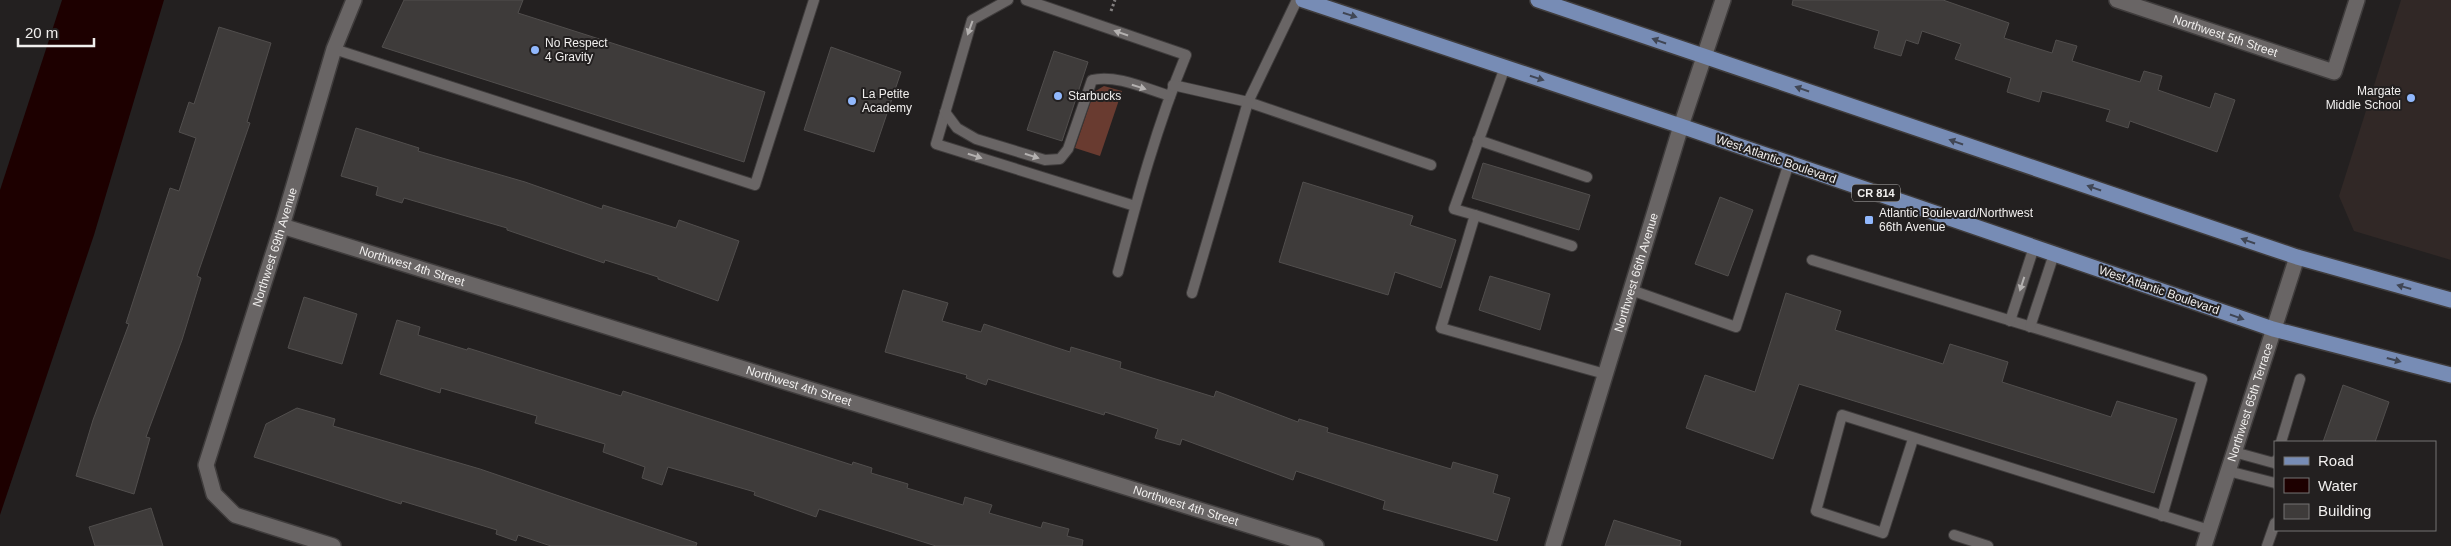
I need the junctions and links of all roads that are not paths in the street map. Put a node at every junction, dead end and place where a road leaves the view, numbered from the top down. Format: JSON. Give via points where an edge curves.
{"nodes":[{"id":1,"x":354,"y":0,"type":"edge"},
{"id":2,"x":814,"y":0,"type":"edge"},
{"id":3,"x":1008,"y":0,"type":"edge"},
{"id":4,"x":1026,"y":0,"type":"edge"},
{"id":5,"x":1297,"y":0,"type":"edge"},
{"id":6,"x":1303,"y":0,"type":"edge"},
{"id":7,"x":1538,"y":0,"type":"edge"},
{"id":8,"x":1723,"y":0,"type":"edge"},
{"id":9,"x":2117,"y":0,"type":"edge"},
{"id":10,"x":2356,"y":0,"type":"edge"},
{"id":11,"x":334,"y":49,"type":"junction"},
{"id":12,"x":1705,"y":57,"type":"junction"},
{"id":13,"x":1505,"y":67,"type":"junction"},
{"id":14,"x":1173,"y":85,"type":"junction"},
{"id":15,"x":1170,"y":96,"type":"junction"},
{"id":16,"x":1248,"y":102,"type":"junction"},
{"id":17,"x":945,"y":112,"type":"junction"},
{"id":18,"x":1681,"y":126,"type":"junction"},
{"id":19,"x":1478,"y":140,"type":"junction"},
{"id":20,"x":1789,"y":163,"type":"junction"},
{"id":21,"x":1431,"y":165,"type":"dead end"},
{"id":22,"x":1588,"y":177,"type":"dead end"},
{"id":23,"x":1135,"y":206,"type":"junction"},
{"id":24,"x":1475,"y":215,"type":"junction"},
{"id":25,"x":282,"y":226,"type":"junction"},
{"id":26,"x":1572,"y":246,"type":"dead end"},
{"id":27,"x":2034,"y":247,"type":"junction"},
{"id":28,"x":2054,"y":254,"type":"junction"},
{"id":29,"x":2297,"y":257,"type":"junction"},
{"id":30,"x":1812,"y":260,"type":"dead end"},
{"id":31,"x":1118,"y":272,"type":"dead end"},
{"id":32,"x":1631,"y":290,"type":"junction"},
{"id":33,"x":1192,"y":293,"type":"dead end"},
{"id":34,"x":2451,"y":300,"type":"edge"},
{"id":35,"x":2010,"y":321,"type":"junction"},
{"id":36,"x":2030,"y":327,"type":"junction"},
{"id":37,"x":2273,"y":329,"type":"junction"},
{"id":38,"x":1605,"y":374,"type":"junction"},
{"id":39,"x":2451,"y":375,"type":"edge"},
{"id":40,"x":2300,"y":379,"type":"dead end"},
{"id":41,"x":1913,"y":439,"type":"junction"},
{"id":42,"x":2280,"y":441,"type":"edge"},
{"id":43,"x":2234,"y":452,"type":"junction"},
{"id":44,"x":2274,"y":461,"type":"edge"},
{"id":45,"x":2228,"y":471,"type":"junction"},
{"id":46,"x":2274,"y":483,"type":"edge"},
{"id":47,"x":2162,"y":516,"type":"junction"},
{"id":48,"x":2274,"y":526,"type":"edge"},
{"id":49,"x":2209,"y":530,"type":"junction"},
{"id":50,"x":1954,"y":535,"type":"dead end"},
{"id":51,"x":333,"y":546,"type":"edge"},
{"id":52,"x":1316,"y":546,"type":"edge"},
{"id":53,"x":1552,"y":546,"type":"edge"},
{"id":54,"x":1988,"y":546,"type":"edge"},
{"id":55,"x":2204,"y":546,"type":"edge"},
{"id":56,"x":2267,"y":546,"type":"edge"}],
"edges":[{"from":1,"to":11,"type":"street","name":"Northwest 69th Avenue"},
{"from":2,"to":11,"type":"lane","via":[[755,185]]},
{"from":3,"to":17,"type":"lane","one_way":true,"via":[[972,20]]},
{"from":14,"to":4,"type":"lane","one_way":true,"via":[[1186,55]]},
{"from":5,"to":16,"type":"lane"},
{"from":6,"to":13,"type":"main road","name":"West Atlantic Boulevard","number":"CR 814","one_way":true},
{"from":12,"to":7,"type":"main road","one_way":true},
{"from":8,"to":12,"type":"street","name":"Northwest 66th Avenue"},
{"from":9,"to":10,"type":"street","name":"Northwest 5th Street","via":[[2334,72]]},
{"from":11,"to":25,"type":"street","name":"Northwest 69th Avenue"},
{"from":12,"to":18,"type":"street","name":"Northwest 66th Avenue"},
{"from":29,"to":12,"type":"main road","one_way":true},
{"from":13,"to":18,"type":"main road","name":"West Atlantic Boulevard","number":"CR 814","one_way":true},
{"from":13,"to":19,"type":"lane"},
{"from":14,"to":15,"type":"lane"},
{"from":14,"to":16,"type":"lane"},
{"from":17,"to":15,"type":"lane","one_way":true,"via":[[957,128],[976,139],[1045,160],[1060,159],[1068,149],[1092,80],[1116,80]]},
{"from":15,"to":23,"type":"lane"},
{"from":16,"to":21,"type":"lane"},
{"from":16,"to":33,"type":"lane"},
{"from":17,"to":23,"type":"lane","one_way":true,"via":[[936,144]]},
{"from":18,"to":20,"type":"main road","name":"West Atlantic Boulevard","number":"CR 814"},
{"from":18,"to":32,"type":"street","name":"Northwest 66th Avenue"},
{"from":19,"to":22,"type":"lane"},
{"from":19,"to":24,"type":"lane","via":[[1454,209]]},
{"from":20,"to":27,"type":"main road","name":"West Atlantic Boulevard","number":"CR 814"},
{"from":20,"to":32,"type":"lane","via":[[1736,327]]},
{"from":23,"to":31,"type":"lane"},
{"from":24,"to":26,"type":"lane"},
{"from":24,"to":38,"type":"lane","via":[[1441,328]]},
{"from":25,"to":51,"type":"street","name":"Northwest 69th Avenue","via":[[206,465],[214,494],[235,515]]},
{"from":25,"to":52,"type":"street","name":"Northwest 4th Street"},
{"from":27,"to":28,"type":"main road","name":"West Atlantic Boulevard","number":"CR 814"},
{"from":27,"to":35,"type":"lane","one_way":true},
{"from":28,"to":36,"type":"lane"},
{"from":28,"to":37,"type":"main road","name":"West Atlantic Boulevard","number":"CR 814","one_way":true},
{"from":34,"to":29,"type":"main road","one_way":true},
{"from":29,"to":37,"type":"street","name":"Northwest 65th Terrace"},
{"from":30,"to":35,"type":"lane"},
{"from":32,"to":38,"type":"street","name":"Northwest 66th Avenue"},
{"from":35,"to":36,"type":"lane"},
{"from":36,"to":47,"type":"lane","via":[[2202,380]]},
{"from":37,"to":39,"type":"main road","name":"West Atlantic Boulevard","number":"CR 814","one_way":true},
{"from":37,"to":43,"type":"street","name":"Northwest 65th Terrace"},
{"from":38,"to":53,"type":"street","name":"Northwest 66th Avenue"},
{"from":40,"to":42,"type":"lane"},
{"from":41,"to":41,"type":"lane","via":[[1842,415],[1816,511],[1883,533]]},
{"from":41,"to":47,"type":"lane"},
{"from":43,"to":44,"type":"lane"},
{"from":43,"to":45,"type":"street","name":"Northwest 65th Terrace"},
{"from":45,"to":46,"type":"lane"},
{"from":45,"to":49,"type":"street","name":"Northwest 65th Terrace"},
{"from":47,"to":49,"type":"lane"},
{"from":48,"to":56,"type":"lane"},
{"from":49,"to":55,"type":"street","name":"Northwest 65th Terrace"},
{"from":50,"to":54,"type":"lane"}]}
